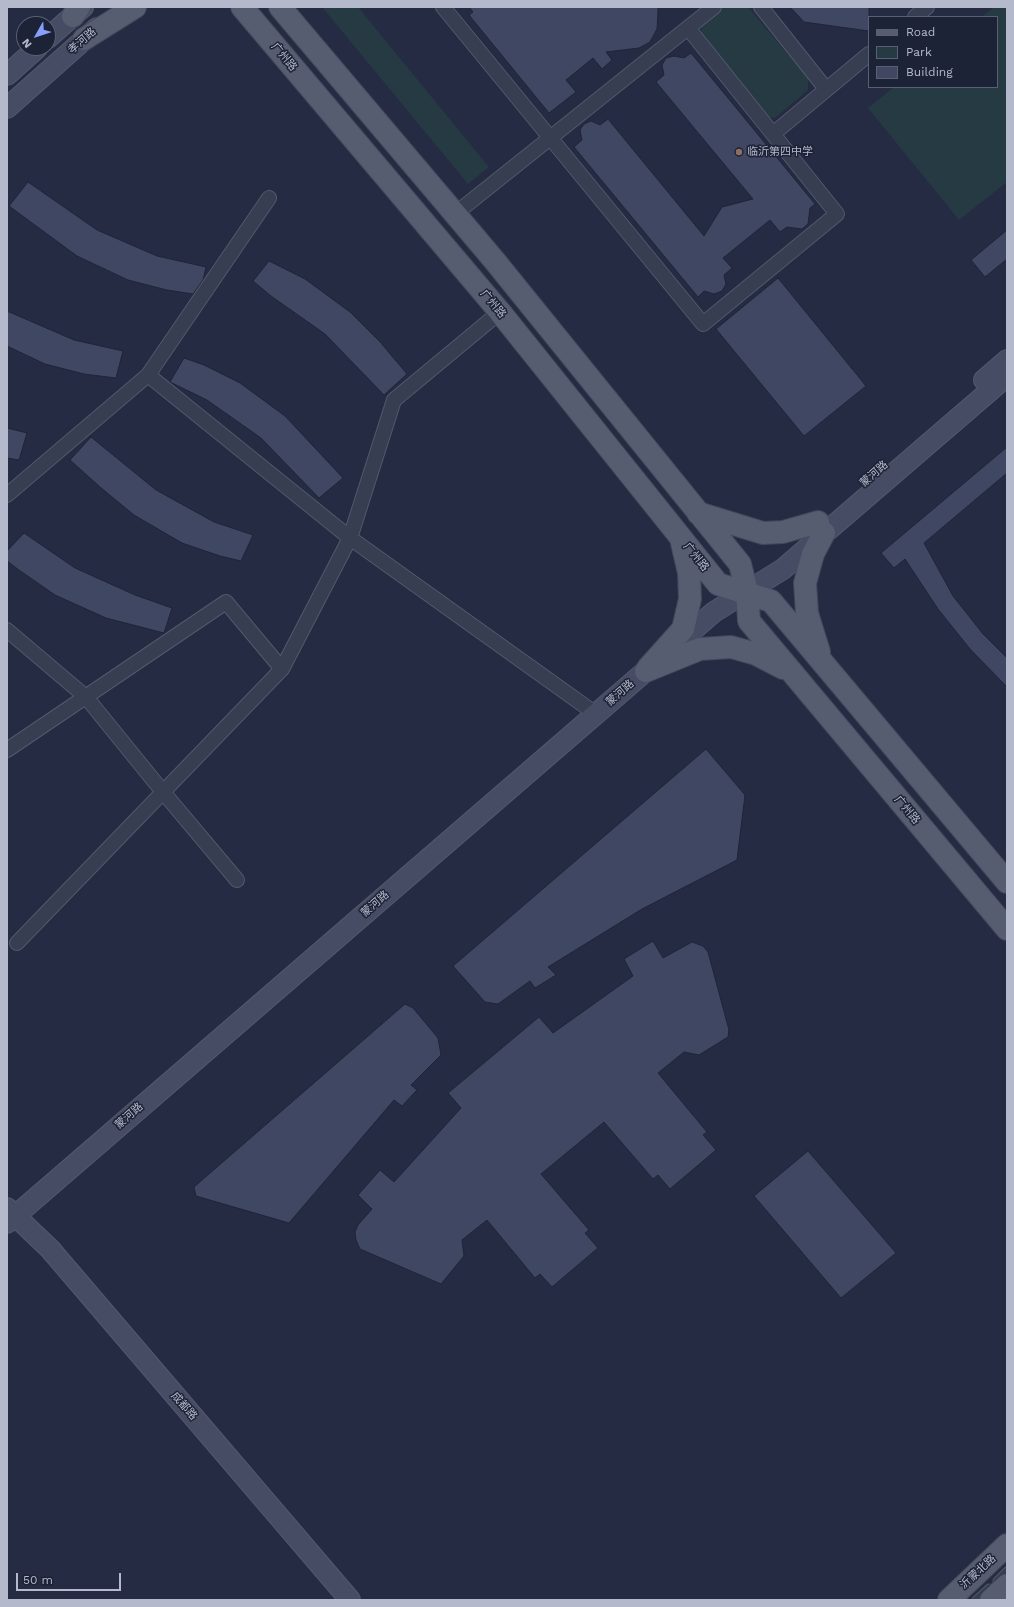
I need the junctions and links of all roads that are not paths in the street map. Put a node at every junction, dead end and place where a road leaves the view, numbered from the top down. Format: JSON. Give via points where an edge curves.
{"nodes":[{"id":1,"x":121,"y":7,"type":"edge"},
{"id":2,"x":135,"y":7,"type":"edge"},
{"id":3,"x":225,"y":7,"type":"edge"},
{"id":4,"x":242,"y":7,"type":"edge"},
{"id":5,"x":443,"y":7,"type":"edge"},
{"id":6,"x":714,"y":7,"type":"edge"},
{"id":7,"x":762,"y":7,"type":"edge"},
{"id":8,"x":927,"y":7,"type":"edge"},
{"id":9,"x":78,"y":10,"type":"edge"},
{"id":10,"x":286,"y":12,"type":"edge"},
{"id":11,"x":916,"y":16,"type":"edge"},
{"id":12,"x":688,"y":28,"type":"junction"},
{"id":13,"x":56,"y":31,"type":"edge"},
{"id":14,"x":84,"y":39,"type":"junction"},
{"id":15,"x":271,"y":42,"type":"junction"},
{"id":16,"x":868,"y":55,"type":"edge"},
{"id":17,"x":28,"y":56,"type":"edge"},
{"id":18,"x":7,"y":75,"type":"edge"},
{"id":19,"x":826,"y":90,"type":"junction"},
{"id":20,"x":7,"y":108,"type":"edge"},
{"id":21,"x":773,"y":134,"type":"junction"},
{"id":22,"x":551,"y":138,"type":"junction"},
{"id":23,"x":269,"y":198,"type":"dead end"},
{"id":24,"x":455,"y":214,"type":"junction"},
{"id":25,"x":500,"y":312,"type":"junction"},
{"id":26,"x":1007,"y":360,"type":"edge"},
{"id":27,"x":148,"y":375,"type":"junction"},
{"id":28,"x":1007,"y":376,"type":"edge"},
{"id":29,"x":7,"y":495,"type":"edge"},
{"id":30,"x":698,"y":513,"type":"junction"},
{"id":31,"x":821,"y":527,"type":"junction"},
{"id":32,"x":350,"y":538,"type":"junction"},
{"id":33,"x":681,"y":538,"type":"junction"},
{"id":34,"x":747,"y":592,"type":"junction"},
{"id":35,"x":7,"y":630,"type":"edge"},
{"id":36,"x":822,"y":661,"type":"junction"},
{"id":37,"x":282,"y":669,"type":"junction"},
{"id":38,"x":646,"y":671,"type":"junction"},
{"id":39,"x":794,"y":674,"type":"junction"},
{"id":40,"x":86,"y":697,"type":"junction"},
{"id":41,"x":596,"y":714,"type":"junction"},
{"id":42,"x":7,"y":750,"type":"edge"},
{"id":43,"x":163,"y":792,"type":"junction"},
{"id":44,"x":237,"y":880,"type":"dead end"},
{"id":45,"x":1007,"y":882,"type":"edge"},
{"id":46,"x":1007,"y":929,"type":"edge"},
{"id":47,"x":17,"y":943,"type":"dead end"},
{"id":48,"x":9,"y":1212,"type":"edge"},
{"id":49,"x":1007,"y":1545,"type":"edge"},
{"id":50,"x":1007,"y":1571,"type":"edge"},
{"id":51,"x":1007,"y":1585,"type":"edge"},
{"id":52,"x":339,"y":1600,"type":"edge"},
{"id":53,"x":350,"y":1600,"type":"edge"},
{"id":54,"x":949,"y":1600,"type":"edge"},
{"id":55,"x":976,"y":1600,"type":"edge"},
{"id":56,"x":991,"y":1600,"type":"edge"}],
"edges":[{"from":1,"to":14,"type":"street","name":"孝河路"},
{"from":2,"to":14,"type":"main road"},
{"from":3,"to":15,"type":"main road"},
{"from":4,"to":15,"type":"main road","name":"广州路"},
{"from":5,"to":22,"type":"street"},
{"from":6,"to":12,"type":"street"},
{"from":7,"to":19,"type":"street"},
{"from":8,"to":11,"type":"street"},
{"from":9,"to":13,"type":"street"},
{"from":10,"to":24,"type":"main road","name":"广州路"},
{"from":12,"to":21,"type":"street"},
{"from":12,"to":22,"type":"street"},
{"from":14,"to":20,"type":"street","name":"孝河路"},
{"from":15,"to":25,"type":"main road","name":"广州路"},
{"from":16,"to":19,"type":"street"},
{"from":17,"to":18,"type":"street"},
{"from":19,"to":21,"type":"street"},
{"from":21,"to":22,"type":"street","via":[[837,214],[703,324]]},
{"from":22,"to":24,"type":"street"},
{"from":23,"to":27,"type":"street"},
{"from":24,"to":30,"type":"main road","name":"广州路"},
{"from":25,"to":32,"type":"street","via":[[394,400]]},
{"from":25,"to":33,"type":"main road","name":"广州路"},
{"from":26,"to":31,"type":"street","name":"蒙河路"},
{"from":27,"to":29,"type":"street"},
{"from":27,"to":32,"type":"street"},
{"from":28,"to":31,"type":"street","name":"蒙河路"},
{"from":30,"to":31,"type":"main road","via":[[763,533]]},
{"from":30,"to":34,"type":"main road","name":"广州路","via":[[740,564]]},
{"from":31,"to":34,"type":"street","name":"蒙河路","via":[[774,559]]},
{"from":31,"to":36,"type":"main road","via":[[805,583],[807,613]]},
{"from":32,"to":37,"type":"street"},
{"from":32,"to":41,"type":"street"},
{"from":33,"to":34,"type":"main road","name":"广州路","via":[[718,584]]},
{"from":33,"to":38,"type":"main road","via":[[689,573],[690,599],[683,629]]},
{"from":34,"to":36,"type":"main road","name":"广州路","via":[[771,601]]},
{"from":34,"to":38,"type":"street","name":"蒙河路","via":[[714,612]]},
{"from":34,"to":39,"type":"main road","name":"广州路","via":[[749,621]]},
{"from":35,"to":40,"type":"street"},
{"from":36,"to":45,"type":"main road","name":"广州路"},
{"from":37,"to":40,"type":"street","via":[[226,602]]},
{"from":37,"to":43,"type":"street"},
{"from":38,"to":39,"type":"main road","via":[[700,649],[731,647],[756,654]]},
{"from":38,"to":41,"type":"street","name":"蒙河路"},
{"from":39,"to":46,"type":"main road","name":"广州路"},
{"from":40,"to":42,"type":"street"},
{"from":40,"to":43,"type":"street"},
{"from":41,"to":48,"type":"street","name":"蒙河路"},
{"from":43,"to":44,"type":"street"},
{"from":43,"to":47,"type":"street"},
{"from":48,"to":52,"type":"street","name":"成都路","via":[[40,1255]]},
{"from":48,"to":53,"type":"street","name":"成都路","via":[[50,1249]]},
{"from":49,"to":54,"type":"main road","name":"沂蒙北路"},
{"from":50,"to":55,"type":"lane"},
{"from":51,"to":56,"type":"main road"}]}
